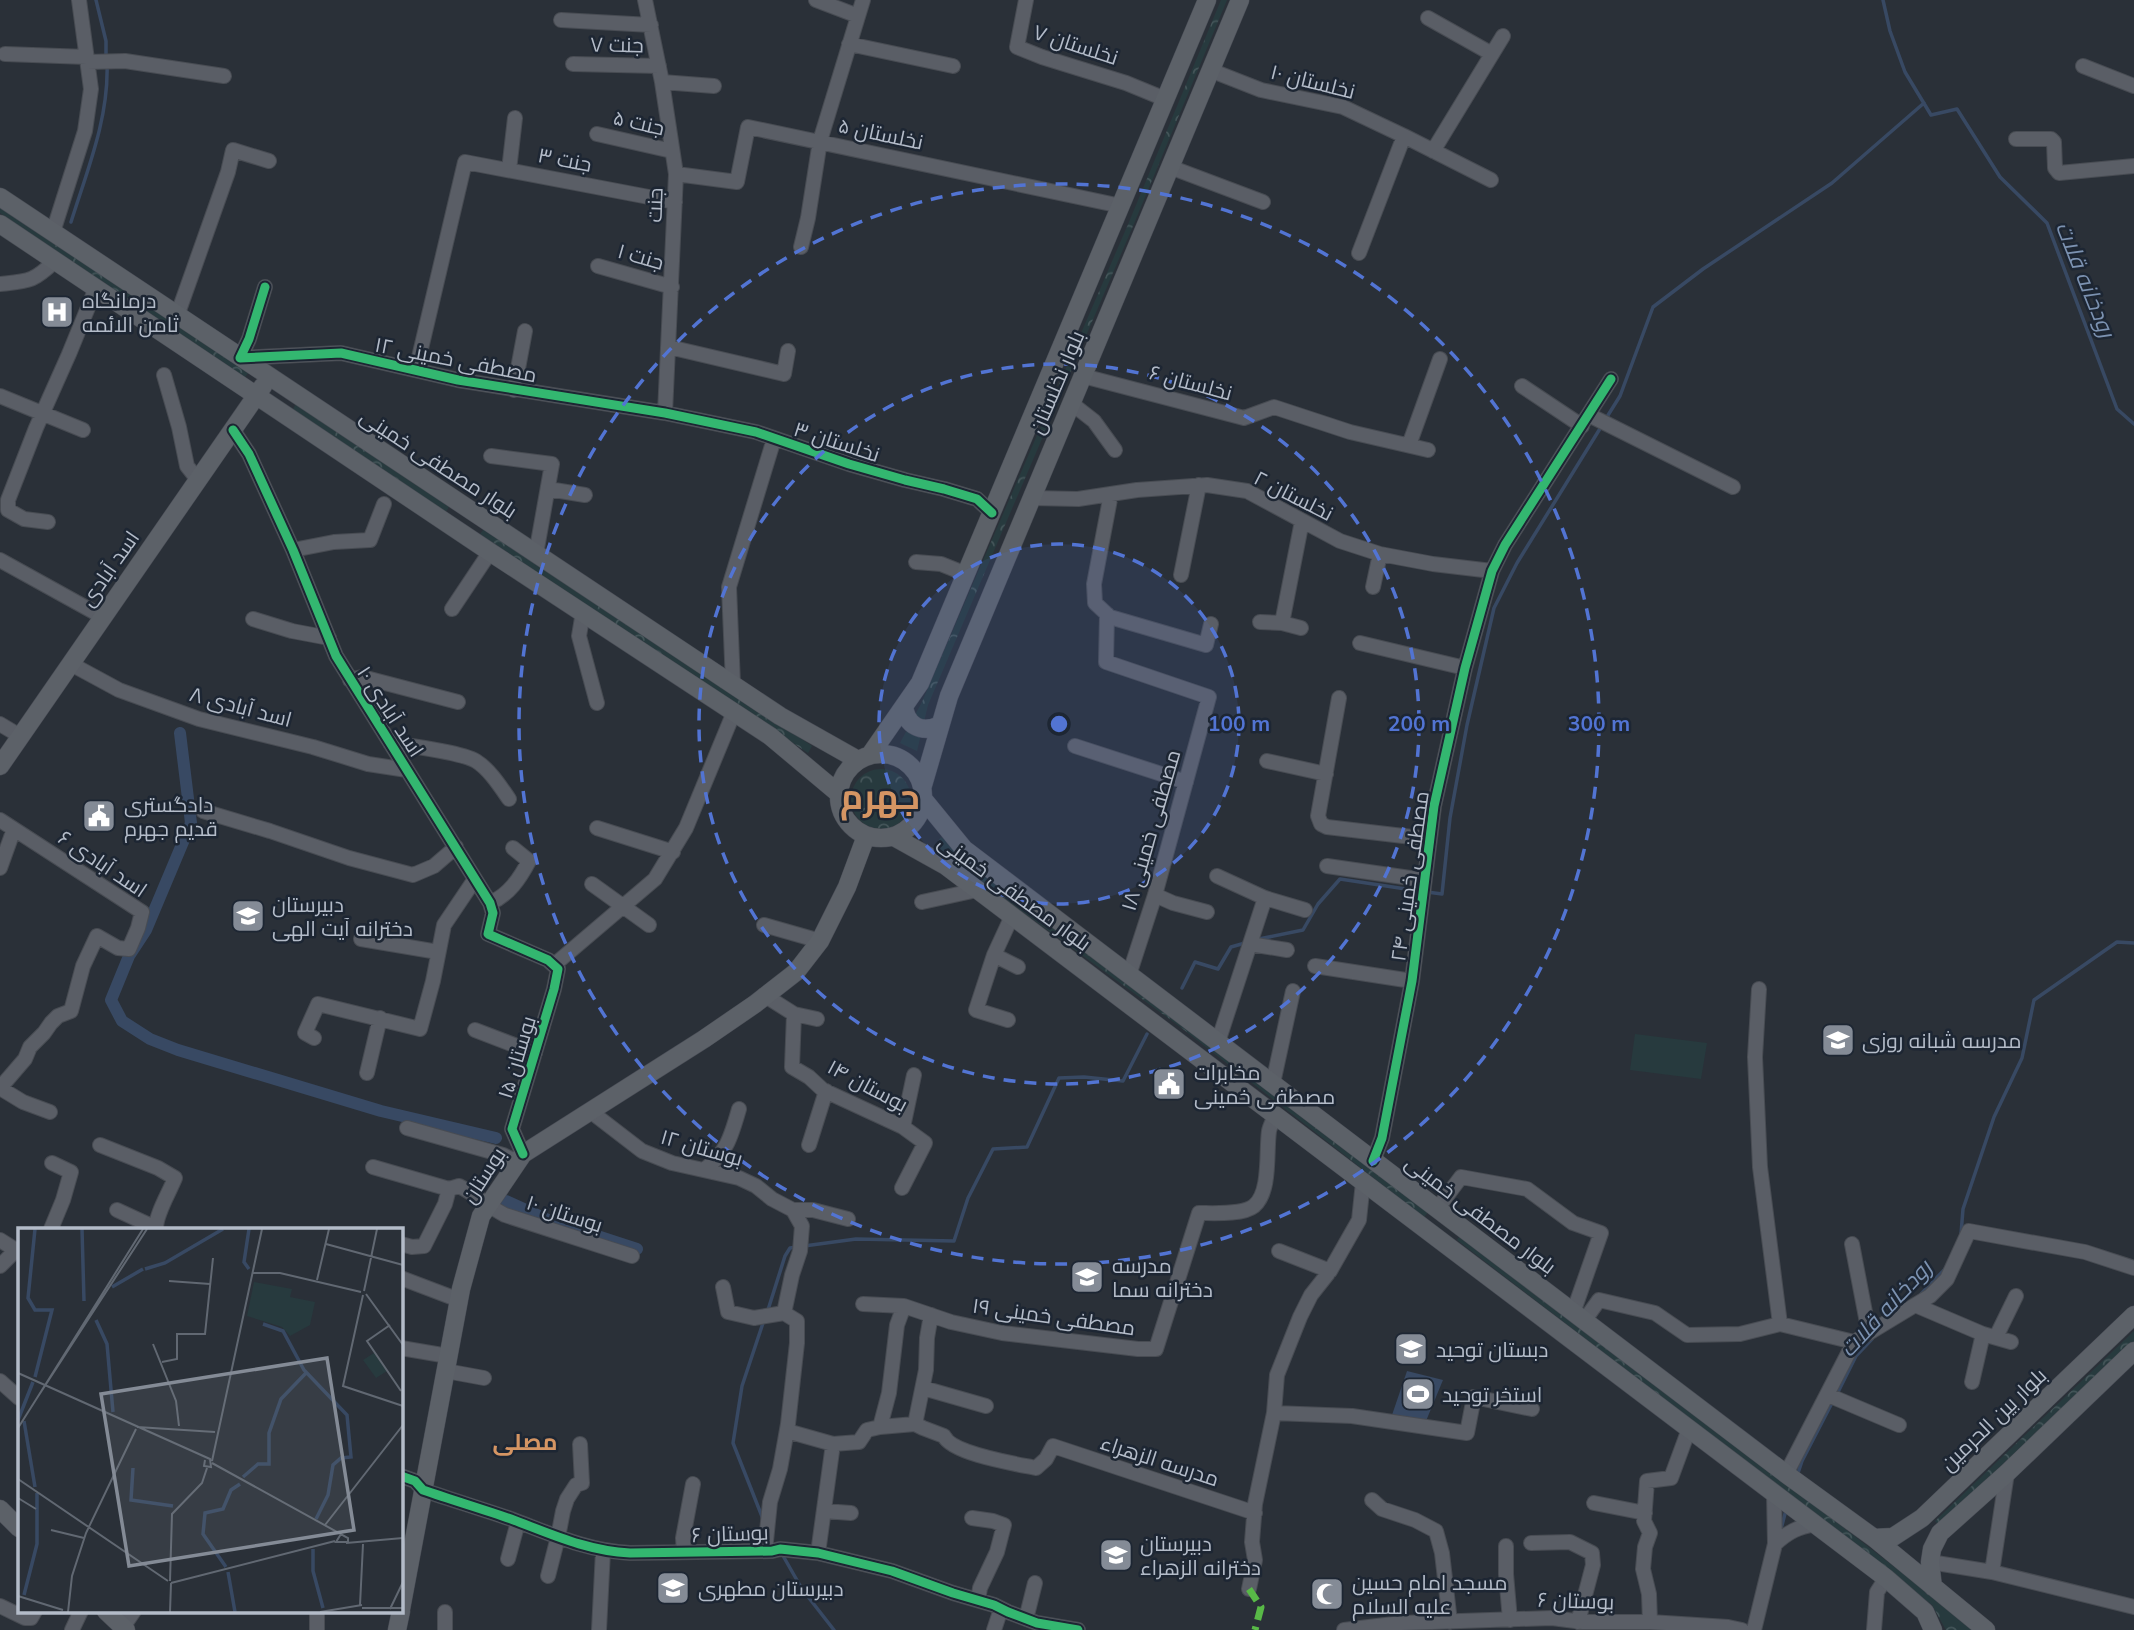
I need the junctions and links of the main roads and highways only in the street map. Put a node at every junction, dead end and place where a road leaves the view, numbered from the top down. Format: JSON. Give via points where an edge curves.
{"nodes":[{"id":1,"x":1207,"y":0,"type":"edge"},
{"id":2,"x":1240,"y":0,"type":"edge"},
{"id":3,"x":0,"y":197,"type":"edge"},
{"id":4,"x":0,"y":224,"type":"edge"},
{"id":5,"x":270,"y":378,"type":"junction"},
{"id":6,"x":256,"y":396,"type":"junction"},
{"id":7,"x":475,"y":513,"type":"junction"},
{"id":8,"x":462,"y":532,"type":"junction"},
{"id":9,"x":904,"y":706,"type":"junction"},
{"id":10,"x":940,"y":725,"type":"junction"},
{"id":11,"x":864,"y":758,"type":"junction"},
{"id":12,"x":0,"y":766,"type":"edge"},
{"id":13,"x":923,"y":792,"type":"junction"},
{"id":14,"x":838,"y":793,"type":"junction"},
{"id":15,"x":866,"y":836,"type":"junction"},
{"id":16,"x":894,"y":837,"type":"junction"},
{"id":17,"x":1452,"y":1220,"type":"junction"},
{"id":18,"x":1437,"y":1238,"type":"junction"},
{"id":19,"x":2134,"y":1315,"type":"edge"},
{"id":20,"x":2134,"y":1351,"type":"edge"},
{"id":21,"x":0,"y":1509,"type":"edge"},
{"id":22,"x":1922,"y":1518,"type":"junction"},
{"id":23,"x":18,"y":1527,"type":"edge"},
{"id":24,"x":1940,"y":1533,"type":"junction"},
{"id":25,"x":1874,"y":1538,"type":"junction"},
{"id":26,"x":406,"y":1549,"type":"edge"},
{"id":27,"x":1933,"y":1587,"type":"junction"},
{"id":28,"x":402,"y":1594,"type":"edge"},
{"id":29,"x":107,"y":1612,"type":"edge"},
{"id":30,"x":400,"y":1612,"type":"edge"},
{"id":31,"x":124,"y":1628,"type":"edge"},
{"id":32,"x":397,"y":1630,"type":"edge"},
{"id":33,"x":1933,"y":1630,"type":"edge"},
{"id":34,"x":1986,"y":1630,"type":"edge"}],
"edges":[{"from":1,"to":9,"type":"main road","name":"بلوار نخلستان","via":[[920,683]]},
{"from":2,"to":10,"type":"main road","name":"بلوار نخلستان"},
{"from":3,"to":5,"type":"main road","name":"بلوار مصطفی خمینی"},
{"from":4,"to":6,"type":"main road","name":"بلوار مصطفی خمینی"},
{"from":5,"to":6,"type":"main road","name":"اسد آبادی"},
{"from":5,"to":7,"type":"main road","name":"بلوار مصطفی خمینی"},
{"from":6,"to":8,"type":"main road","name":"بلوار مصطفی خمینی"},
{"from":6,"to":12,"type":"main road","name":"اسد آبادی"},
{"from":7,"to":8,"type":"main road"},
{"from":7,"to":11,"type":"main road","name":"بلوار مصطفی خمینی","via":[[780,716]]},
{"from":8,"to":14,"type":"main road","name":"بلوار مصطفی خمینی","via":[[770,736]]},
{"from":9,"to":10,"type":"main road","via":[[905,715],[916,727],[924,730]]},
{"from":9,"to":11,"type":"main road","name":"بلوار نخلستان"},
{"from":10,"to":13,"type":"main road","name":"بلوار نخلستان"},
{"from":11,"to":13,"type":"main road","via":[[883,754],[908,763]]},
{"from":11,"to":14,"type":"main road","via":[[848,769]]},
{"from":13,"to":16,"type":"main road","via":[[915,823]]},
{"from":13,"to":17,"type":"main road","name":"بلوار مصطفی خمینی","via":[[964,849]]},
{"from":14,"to":15,"type":"main road","via":[[845,819]]},
{"from":15,"to":16,"type":"main road"},
{"from":15,"to":26,"type":"main road","name":"بوستان","via":[[820,941],[796,972],[704,1039],[520,1158],[487,1206],[459,1300],[423,1490]]},
{"from":16,"to":18,"type":"main road","name":"بلوار مصطفی خمینی","via":[[946,866]]},
{"from":17,"to":18,"type":"main road"},
{"from":17,"to":25,"type":"main road","name":"بلوار مصطفی خمینی"},
{"from":18,"to":33,"type":"main road","name":"بلوار مصطفی خمینی","via":[[1886,1578],[1925,1612]]},
{"from":19,"to":22,"type":"main road","name":"بلوار بین الحرمین"},
{"from":20,"to":24,"type":"main road"},
{"from":21,"to":23,"type":"main road"},
{"from":22,"to":24,"type":"main road"},
{"from":22,"to":25,"type":"main road","name":"بلوار بین الحرمین","via":[[1893,1537]]},
{"from":24,"to":27,"type":"main road","via":[[1931,1549]]},
{"from":25,"to":27,"type":"main road","name":"بلوار مصطفی خمینی"},
{"from":26,"to":28,"type":"main road","name":"بوستان"},
{"from":27,"to":34,"type":"main road","name":"بلوار مصطفی خمینی"},
{"from":29,"to":31,"type":"main road"},
{"from":30,"to":32,"type":"main road","name":"بوستان"}]}
